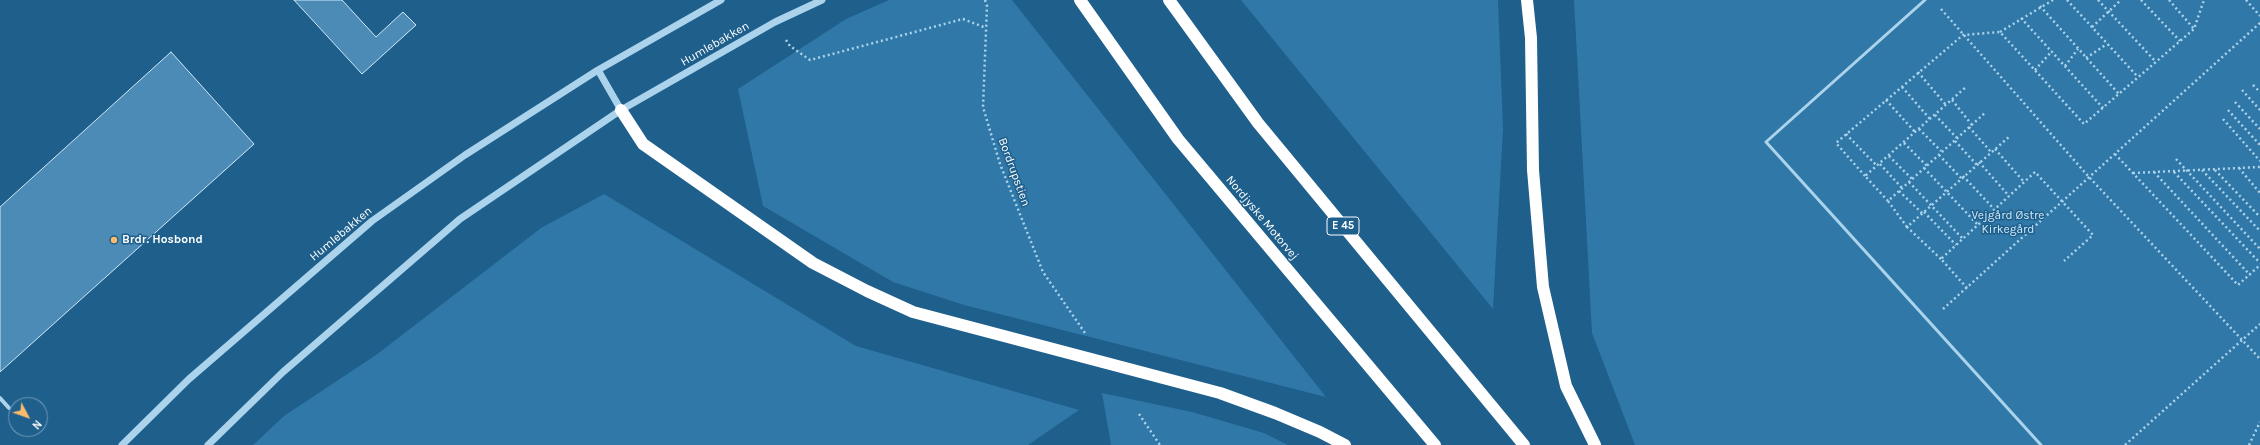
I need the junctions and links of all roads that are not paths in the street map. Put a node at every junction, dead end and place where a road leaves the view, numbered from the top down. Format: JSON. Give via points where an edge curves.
{"nodes":[{"id":1,"x":721,"y":0,"type":"edge"},
{"id":2,"x":822,"y":0,"type":"edge"},
{"id":3,"x":1080,"y":0,"type":"edge"},
{"id":4,"x":1169,"y":0,"type":"edge"},
{"id":5,"x":1527,"y":0,"type":"edge"},
{"id":6,"x":1925,"y":0,"type":"edge"},
{"id":7,"x":598,"y":70,"type":"junction"},
{"id":8,"x":621,"y":110,"type":"junction"},
{"id":9,"x":0,"y":398,"type":"edge"},
{"id":10,"x":8,"y":407,"type":"edge"},
{"id":11,"x":122,"y":445,"type":"edge"},
{"id":12,"x":208,"y":445,"type":"edge"},
{"id":13,"x":1345,"y":445,"type":"edge"},
{"id":14,"x":1435,"y":445,"type":"edge"},
{"id":15,"x":1524,"y":445,"type":"edge"},
{"id":16,"x":1595,"y":445,"type":"edge"},
{"id":17,"x":2041,"y":445,"type":"edge"}],
"edges":[{"from":1,"to":7,"type":"street","name":"Humlebakken"},
{"from":2,"to":8,"type":"street","name":"Humlebakken","via":[[775,22]]},
{"from":3,"to":14,"type":"highway","name":"Nordjyske Motorvej","via":[[1178,139]]},
{"from":4,"to":15,"type":"highway","number":"E 45","via":[[1258,123]]},
{"from":5,"to":16,"type":"highway","via":[[1531,38],[1534,178],[1542,287],[1566,386]]},
{"from":6,"to":17,"type":"lane","via":[[1766,142]]},
{"from":7,"to":8,"type":"street"},
{"from":7,"to":11,"type":"street","name":"Humlebakken","via":[[464,155],[372,221],[189,380]]},
{"from":8,"to":12,"type":"street","name":"Humlebakken","via":[[460,219],[284,372]]},
{"from":8,"to":13,"type":"highway","via":[[642,144],[813,263],[867,291],[913,312],[1220,393],[1294,421]]},
{"from":9,"to":10,"type":"street"}]}
